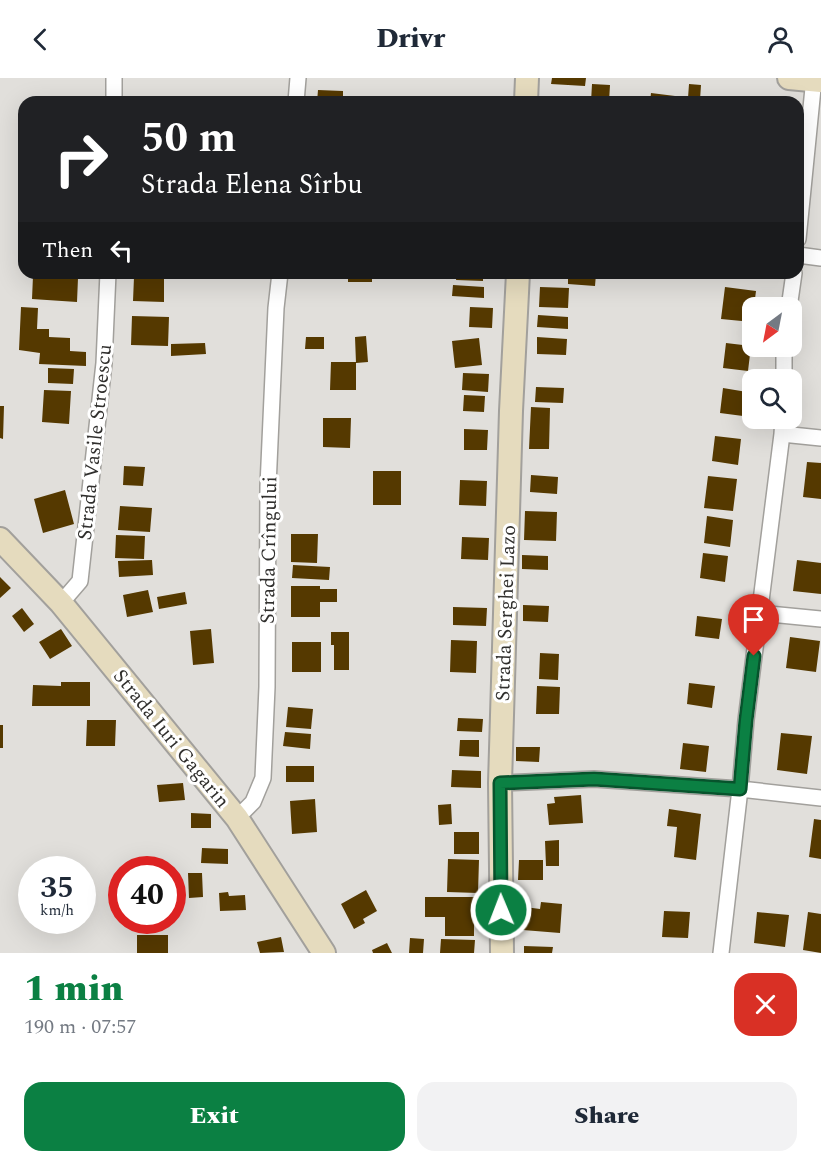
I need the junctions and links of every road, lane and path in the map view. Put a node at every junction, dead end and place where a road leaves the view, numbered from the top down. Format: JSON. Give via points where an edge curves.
{"nodes":[{"id":1,"x":114,"y":78,"type":"edge"},
{"id":2,"x":298,"y":78,"type":"edge"},
{"id":3,"x":527,"y":78,"type":"edge"},
{"id":4,"x":789,"y":78,"type":"edge"},
{"id":5,"x":816,"y":79,"type":"edge"},
{"id":6,"x":114,"y":96,"type":"edge"},
{"id":7,"x":297,"y":96,"type":"edge"},
{"id":8,"x":526,"y":96,"type":"edge"},
{"id":9,"x":804,"y":186,"type":"edge"},
{"id":10,"x":804,"y":256,"type":"edge"},
{"id":11,"x":821,"y":258,"type":"edge"},
{"id":12,"x":108,"y":279,"type":"edge"},
{"id":13,"x":279,"y":279,"type":"edge"},
{"id":14,"x":518,"y":279,"type":"edge"},
{"id":15,"x":793,"y":279,"type":"edge"},
{"id":16,"x":791,"y":297,"type":"edge"},
{"id":17,"x":783,"y":429,"type":"edge"},
{"id":18,"x":792,"y":429,"type":"edge"},
{"id":19,"x":821,"y":438,"type":"edge"},
{"id":20,"x":0,"y":539,"type":"edge"},
{"id":21,"x":61,"y":603,"type":"junction"},
{"id":22,"x":759,"y":613,"type":"junction"},
{"id":23,"x":821,"y":619,"type":"edge"},
{"id":24,"x":500,"y":783,"type":"junction"},
{"id":25,"x":740,"y":789,"type":"junction"},
{"id":26,"x":821,"y":798,"type":"edge"},
{"id":27,"x":237,"y":818,"type":"junction"},
{"id":28,"x":324,"y":953,"type":"edge"},
{"id":29,"x":502,"y":953,"type":"edge"},
{"id":30,"x":721,"y":953,"type":"edge"}],
"edges":[{"from":1,"to":6,"type":"street"},
{"from":2,"to":7,"type":"street"},
{"from":3,"to":8,"type":"street"},
{"from":4,"to":5,"type":"street"},
{"from":5,"to":9,"type":"street"},
{"from":10,"to":11,"type":"street"},
{"from":12,"to":21,"type":"street","name":"Strada Vasile Stroescu","via":[[104,363],[80,581]]},
{"from":13,"to":27,"type":"street","name":"Strada Crîngului","via":[[268,486],[263,778],[253,802]]},
{"from":14,"to":24,"type":"street","name":"Strada Serghei Lazo"},
{"from":15,"to":16,"type":"street"},
{"from":17,"to":22,"type":"street"},
{"from":18,"to":19,"type":"street"},
{"from":20,"to":21,"type":"street","name":"Strada Iuri Gagarin"},
{"from":21,"to":27,"type":"street","name":"Strada Iuri Gagarin"},
{"from":22,"to":23,"type":"street"},
{"from":22,"to":25,"type":"street"},
{"from":24,"to":25,"type":"street","via":[[594,779]]},
{"from":24,"to":29,"type":"street","name":"Strada Serghei Lazo"},
{"from":25,"to":26,"type":"street"},
{"from":25,"to":30,"type":"street"},
{"from":27,"to":28,"type":"street","name":"Strada Iuri Gagarin"}]}
